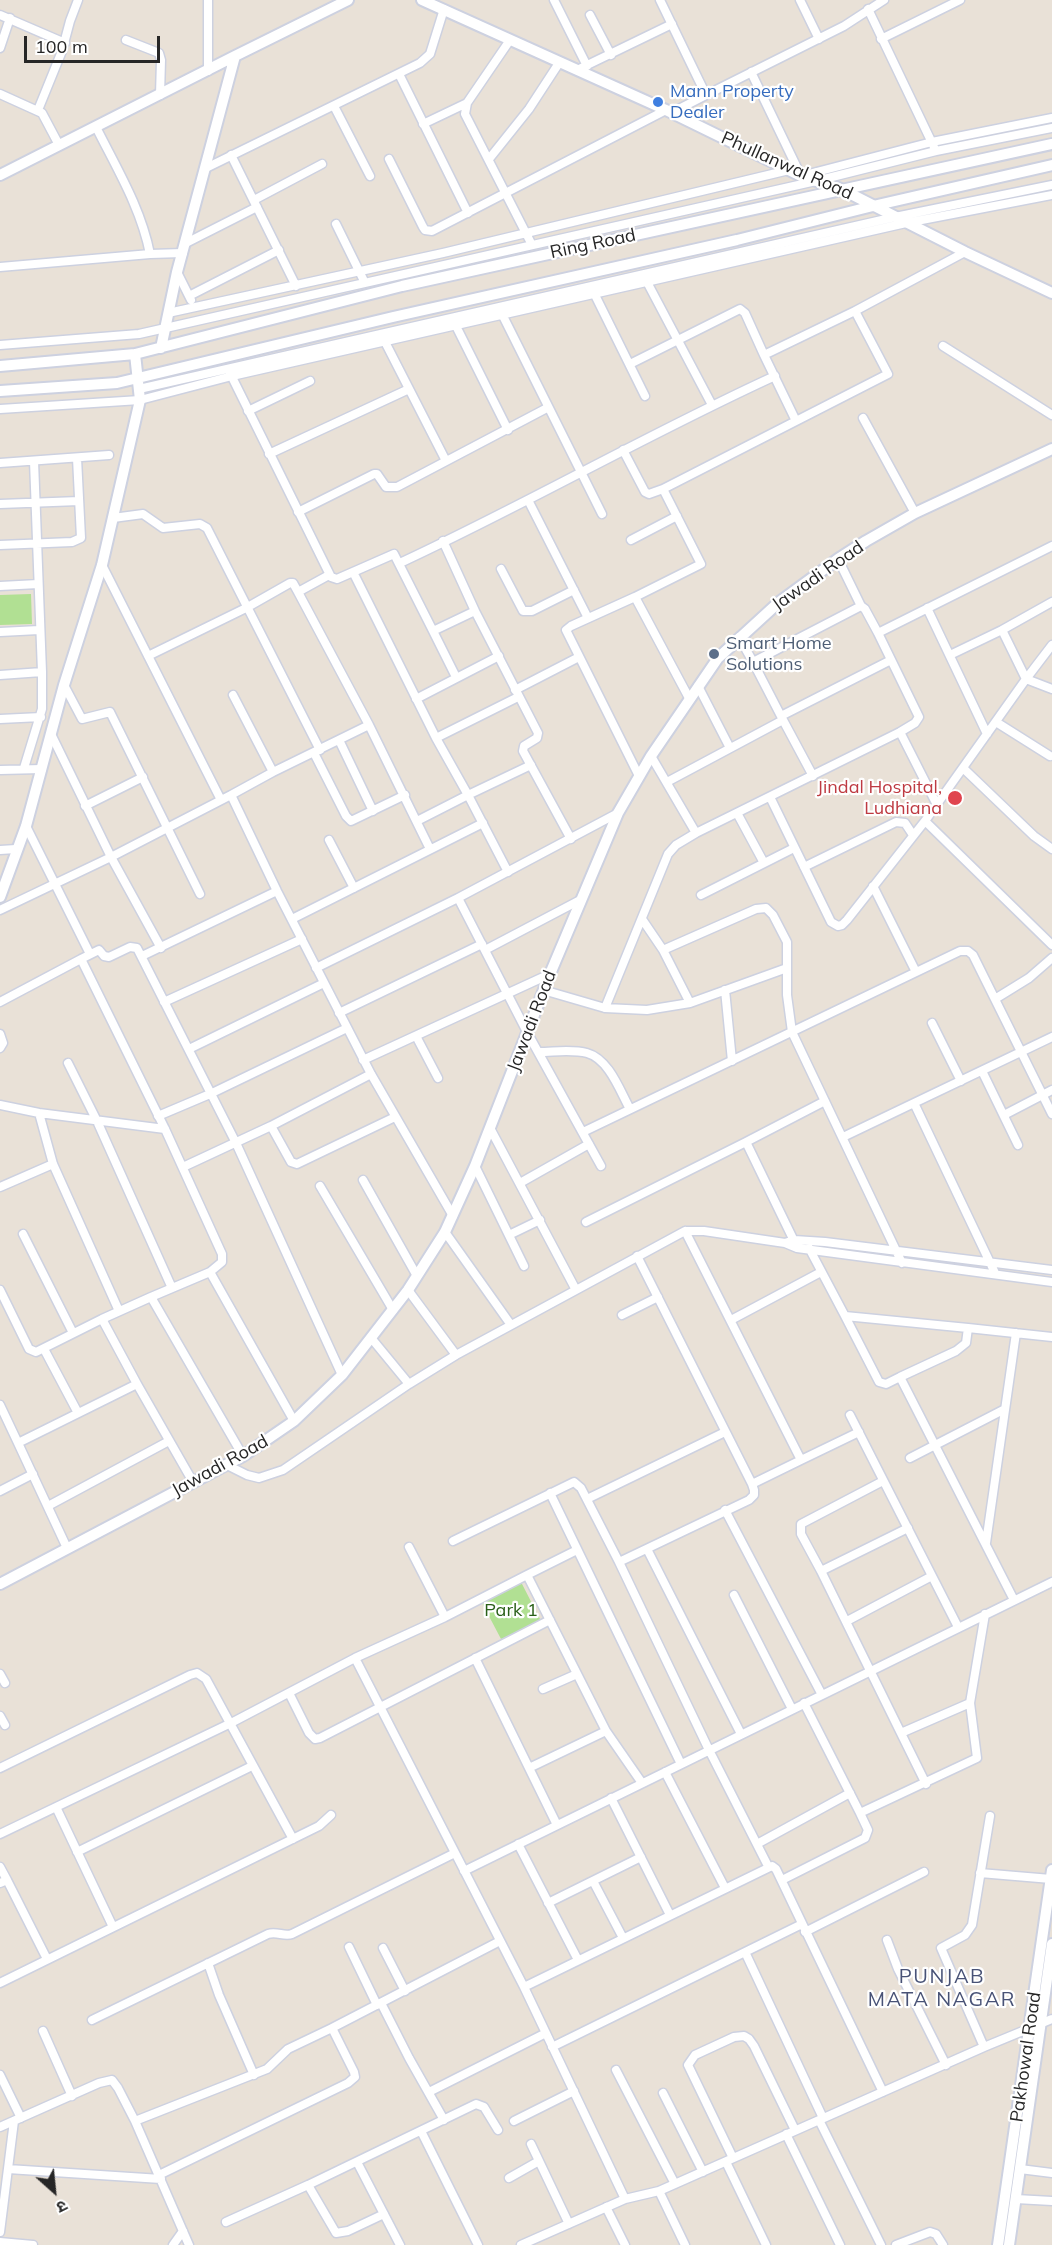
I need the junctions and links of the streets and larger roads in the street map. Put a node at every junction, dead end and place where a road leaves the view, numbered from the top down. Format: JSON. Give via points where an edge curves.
{"nodes":[{"id":1,"x":78,"y":0,"type":"edge"},
{"id":2,"x":208,"y":0,"type":"edge"},
{"id":3,"x":348,"y":0,"type":"edge"},
{"id":4,"x":422,"y":0,"type":"edge"},
{"id":5,"x":554,"y":0,"type":"edge"},
{"id":6,"x":660,"y":0,"type":"edge"},
{"id":7,"x":800,"y":0,"type":"edge"},
{"id":8,"x":884,"y":0,"type":"edge"},
{"id":9,"x":960,"y":0,"type":"edge"},
{"id":10,"x":444,"y":9,"type":"junction"},
{"id":11,"x":868,"y":9,"type":"junction"},
{"id":12,"x":0,"y":15,"type":"edge"},
{"id":13,"x":590,"y":15,"type":"dead end"},
{"id":14,"x":10,"y":18,"type":"junction"},
{"id":15,"x":672,"y":24,"type":"junction"},
{"id":16,"x":126,"y":39,"type":"dead end"},
{"id":17,"x":819,"y":39,"type":"junction"},
{"id":18,"x":881,"y":39,"type":"junction"},
{"id":19,"x":510,"y":40,"type":"junction"},
{"id":20,"x":65,"y":43,"type":"junction"},
{"id":21,"x":0,"y":48,"type":"edge"},
{"id":22,"x":611,"y":55,"type":"junction"},
{"id":23,"x":235,"y":57,"type":"junction"},
{"id":24,"x":559,"y":63,"type":"junction"},
{"id":25,"x":582,"y":68,"type":"junction"},
{"id":26,"x":208,"y":71,"type":"junction"},
{"id":27,"x":751,"y":72,"type":"junction"},
{"id":28,"x":399,"y":74,"type":"junction"},
{"id":29,"x":0,"y":94,"type":"edge"},
{"id":30,"x":160,"y":95,"type":"junction"},
{"id":31,"x":706,"y":95,"type":"junction"},
{"id":32,"x":467,"y":103,"type":"junction"},
{"id":33,"x":334,"y":106,"type":"junction"},
{"id":34,"x":38,"y":110,"type":"junction"},
{"id":35,"x":668,"y":112,"type":"junction"},
{"id":36,"x":1052,"y":118,"type":"edge"},
{"id":37,"x":423,"y":124,"type":"junction"},
{"id":38,"x":96,"y":127,"type":"junction"},
{"id":39,"x":1030,"y":127,"type":"junction"},
{"id":40,"x":1052,"y":128,"type":"edge"},
{"id":41,"x":1052,"y":144,"type":"edge"},
{"id":42,"x":59,"y":145,"type":"junction"},
{"id":43,"x":934,"y":146,"type":"junction"},
{"id":44,"x":231,"y":155,"type":"junction"},
{"id":45,"x":389,"y":159,"type":"dead end"},
{"id":46,"x":489,"y":159,"type":"junction"},
{"id":47,"x":322,"y":164,"type":"dead end"},
{"id":48,"x":1052,"y":165,"type":"edge"},
{"id":49,"x":206,"y":168,"type":"junction"},
{"id":50,"x":789,"y":170,"type":"junction"},
{"id":51,"x":1,"y":173,"type":"edge"},
{"id":52,"x":370,"y":176,"type":"dead end"},
{"id":53,"x":801,"y":176,"type":"junction"},
{"id":54,"x":816,"y":181,"type":"junction"},
{"id":55,"x":1052,"y":185,"type":"edge"},
{"id":56,"x":840,"y":189,"type":"junction"},
{"id":57,"x":507,"y":194,"type":"junction"},
{"id":58,"x":1052,"y":195,"type":"edge"},
{"id":59,"x":255,"y":203,"type":"junction"},
{"id":60,"x":873,"y":206,"type":"junction"},
{"id":61,"x":468,"y":213,"type":"junction"},
{"id":62,"x":895,"y":217,"type":"junction"},
{"id":63,"x":906,"y":223,"type":"junction"},
{"id":64,"x":336,"y":224,"type":"dead end"},
{"id":65,"x":526,"y":233,"type":"junction"},
{"id":66,"x":532,"y":245,"type":"junction"},
{"id":67,"x":184,"y":248,"type":"junction"},
{"id":68,"x":279,"y":250,"type":"junction"},
{"id":69,"x":965,"y":252,"type":"junction"},
{"id":70,"x":443,"y":253,"type":"junction"},
{"id":71,"x":150,"y":254,"type":"junction"},
{"id":72,"x":448,"y":264,"type":"junction"},
{"id":73,"x":0,"y":267,"type":"edge"},
{"id":74,"x":359,"y":271,"type":"junction"},
{"id":75,"x":177,"y":272,"type":"junction"},
{"id":76,"x":365,"y":282,"type":"junction"},
{"id":77,"x":647,"y":282,"type":"junction"},
{"id":78,"x":296,"y":286,"type":"junction"},
{"id":79,"x":594,"y":293,"type":"junction"},
{"id":80,"x":1052,"y":293,"type":"edge"},
{"id":81,"x":189,"y":296,"type":"junction"},
{"id":82,"x":196,"y":308,"type":"junction"},
{"id":83,"x":500,"y":311,"type":"junction"},
{"id":84,"x":855,"y":311,"type":"junction"},
{"id":85,"x":168,"y":313,"type":"junction"},
{"id":86,"x":454,"y":321,"type":"junction"},
{"id":87,"x":165,"y":328,"type":"junction"},
{"id":88,"x":382,"y":337,"type":"junction"},
{"id":89,"x":677,"y":341,"type":"junction"},
{"id":90,"x":0,"y":345,"type":"edge"},
{"id":91,"x":943,"y":346,"type":"dead end"},
{"id":92,"x":161,"y":348,"type":"junction"},
{"id":93,"x":135,"y":354,"type":"junction"},
{"id":94,"x":764,"y":355,"type":"junction"},
{"id":95,"x":630,"y":364,"type":"junction"},
{"id":96,"x":0,"y":366,"type":"edge"},
{"id":97,"x":227,"y":367,"type":"junction"},
{"id":98,"x":232,"y":376,"type":"junction"},
{"id":99,"x":776,"y":376,"type":"junction"},
{"id":100,"x":310,"y":381,"type":"dead end"},
{"id":101,"x":139,"y":389,"type":"junction"},
{"id":102,"x":409,"y":389,"type":"junction"},
{"id":103,"x":0,"y":391,"type":"edge"},
{"id":104,"x":645,"y":396,"type":"dead end"},
{"id":105,"x":712,"y":405,"type":"junction"},
{"id":106,"x":0,"y":408,"type":"edge"},
{"id":107,"x":547,"y":408,"type":"junction"},
{"id":108,"x":248,"y":411,"type":"junction"},
{"id":109,"x":1052,"y":415,"type":"edge"},
{"id":110,"x":863,"y":418,"type":"dead end"},
{"id":111,"x":796,"y":421,"type":"junction"},
{"id":112,"x":508,"y":430,"type":"junction"},
{"id":113,"x":1052,"y":449,"type":"edge"},
{"id":114,"x":622,"y":450,"type":"junction"},
{"id":115,"x":109,"y":454,"type":"dead end"},
{"id":116,"x":269,"y":454,"type":"junction"},
{"id":117,"x":77,"y":458,"type":"junction"},
{"id":118,"x":34,"y":461,"type":"junction"},
{"id":119,"x":446,"y":461,"type":"junction"},
{"id":120,"x":0,"y":463,"type":"edge"},
{"id":121,"x":581,"y":474,"type":"junction"},
{"id":122,"x":663,"y":489,"type":"junction"},
{"id":123,"x":528,"y":500,"type":"junction"},
{"id":124,"x":80,"y":501,"type":"junction"},
{"id":125,"x":35,"y":502,"type":"junction"},
{"id":126,"x":0,"y":504,"type":"edge"},
{"id":127,"x":298,"y":512,"type":"junction"},
{"id":128,"x":915,"y":513,"type":"junction"},
{"id":129,"x":602,"y":514,"type":"dead end"},
{"id":130,"x":677,"y":516,"type":"junction"},
{"id":131,"x":113,"y":518,"type":"junction"},
{"id":132,"x":631,"y":540,"type":"dead end"},
{"id":133,"x":443,"y":541,"type":"junction"},
{"id":134,"x":36,"y":542,"type":"junction"},
{"id":135,"x":0,"y":544,"type":"edge"},
{"id":136,"x":1052,"y":546,"type":"edge"},
{"id":137,"x":838,"y":559,"type":"junction"},
{"id":138,"x":400,"y":563,"type":"junction"},
{"id":139,"x":102,"y":565,"type":"junction"},
{"id":140,"x":501,"y":568,"type":"dead end"},
{"id":141,"x":353,"y":572,"type":"junction"},
{"id":142,"x":329,"y":575,"type":"junction"},
{"id":143,"x":38,"y":584,"type":"junction"},
{"id":144,"x":0,"y":586,"type":"edge"},
{"id":145,"x":573,"y":590,"type":"junction"},
{"id":146,"x":298,"y":592,"type":"junction"},
{"id":147,"x":635,"y":597,"type":"junction"},
{"id":148,"x":1052,"y":602,"type":"edge"},
{"id":149,"x":861,"y":606,"type":"junction"},
{"id":150,"x":246,"y":608,"type":"junction"},
{"id":151,"x":927,"y":608,"type":"junction"},
{"id":152,"x":475,"y":610,"type":"junction"},
{"id":153,"x":588,"y":618,"type":"junction"},
{"id":154,"x":39,"y":630,"type":"junction"},
{"id":155,"x":1002,"y":630,"type":"junction"},
{"id":156,"x":433,"y":631,"type":"junction"},
{"id":157,"x":0,"y":632,"type":"edge"},
{"id":158,"x":878,"y":633,"type":"junction"},
{"id":159,"x":739,"y":637,"type":"junction"},
{"id":160,"x":1052,"y":645,"type":"edge"},
{"id":161,"x":950,"y":655,"type":"junction"},
{"id":162,"x":148,"y":656,"type":"junction"},
{"id":163,"x":499,"y":656,"type":"junction"},
{"id":164,"x":579,"y":657,"type":"junction"},
{"id":165,"x":891,"y":660,"type":"junction"},
{"id":166,"x":753,"y":662,"type":"junction"},
{"id":167,"x":42,"y":672,"type":"junction"},
{"id":168,"x":0,"y":675,"type":"edge"},
{"id":169,"x":456,"y":678,"type":"junction"},
{"id":170,"x":1026,"y":679,"type":"junction"},
{"id":171,"x":64,"y":685,"type":"junction"},
{"id":172,"x":698,"y":686,"type":"junction"},
{"id":173,"x":1052,"y":689,"type":"edge"},
{"id":174,"x":517,"y":693,"type":"junction"},
{"id":175,"x":233,"y":695,"type":"dead end"},
{"id":176,"x":689,"y":698,"type":"junction"},
{"id":177,"x":416,"y":699,"type":"junction"},
{"id":178,"x":41,"y":717,"type":"junction"},
{"id":179,"x":782,"y":718,"type":"junction"},
{"id":180,"x":0,"y":719,"type":"edge"},
{"id":181,"x":996,"y":722,"type":"junction"},
{"id":182,"x":369,"y":725,"type":"junction"},
{"id":183,"x":900,"y":732,"type":"junction"},
{"id":184,"x":51,"y":734,"type":"junction"},
{"id":185,"x":987,"y":734,"type":"junction"},
{"id":186,"x":436,"y":738,"type":"junction"},
{"id":187,"x":339,"y":740,"type":"junction"},
{"id":188,"x":730,"y":748,"type":"junction"},
{"id":189,"x":317,"y":751,"type":"junction"},
{"id":190,"x":651,"y":756,"type":"junction"},
{"id":191,"x":1050,"y":756,"type":"dead end"},
{"id":192,"x":531,"y":765,"type":"junction"},
{"id":193,"x":24,"y":768,"type":"junction"},
{"id":194,"x":963,"y":768,"type":"junction"},
{"id":195,"x":42,"y":769,"type":"junction"},
{"id":196,"x":0,"y":770,"type":"edge"},
{"id":197,"x":273,"y":772,"type":"junction"},
{"id":198,"x":639,"y":776,"type":"junction"},
{"id":199,"x":813,"y":776,"type":"junction"},
{"id":200,"x":143,"y":777,"type":"junction"},
{"id":201,"x":667,"y":782,"type":"junction"},
{"id":202,"x":231,"y":795,"type":"junction"},
{"id":203,"x":405,"y":795,"type":"junction"},
{"id":204,"x":468,"y":795,"type":"junction"},
{"id":205,"x":770,"y":797,"type":"junction"},
{"id":206,"x":221,"y":800,"type":"junction"},
{"id":207,"x":936,"y":803,"type":"junction"},
{"id":208,"x":85,"y":806,"type":"junction"},
{"id":209,"x":373,"y":811,"type":"junction"},
{"id":210,"x":618,"y":813,"type":"junction"},
{"id":211,"x":737,"y":813,"type":"junction"},
{"id":212,"x":417,"y":821,"type":"junction"},
{"id":213,"x":925,"y":821,"type":"junction"},
{"id":214,"x":483,"y":823,"type":"junction"},
{"id":215,"x":26,"y":826,"type":"junction"},
{"id":216,"x":168,"y":827,"type":"junction"},
{"id":217,"x":696,"y":833,"type":"junction"},
{"id":218,"x":913,"y":836,"type":"junction"},
{"id":219,"x":571,"y":839,"type":"junction"},
{"id":220,"x":329,"y":840,"type":"dead end"},
{"id":221,"x":794,"y":848,"type":"junction"},
{"id":222,"x":16,"y":849,"type":"junction"},
{"id":223,"x":430,"y":849,"type":"junction"},
{"id":224,"x":1052,"y":849,"type":"edge"},
{"id":225,"x":0,"y":850,"type":"edge"},
{"id":226,"x":111,"y":857,"type":"junction"},
{"id":227,"x":764,"y":863,"type":"junction"},
{"id":228,"x":804,"y":867,"type":"junction"},
{"id":229,"x":508,"y":872,"type":"junction"},
{"id":230,"x":54,"y":883,"type":"junction"},
{"id":231,"x":873,"y":886,"type":"junction"},
{"id":232,"x":354,"y":888,"type":"junction"},
{"id":233,"x":277,"y":891,"type":"junction"},
{"id":234,"x":200,"y":894,"type":"dead end"},
{"id":235,"x":701,"y":895,"type":"dead end"},
{"id":236,"x":0,"y":897,"type":"edge"},
{"id":237,"x":458,"y":898,"type":"junction"},
{"id":238,"x":582,"y":899,"type":"junction"},
{"id":239,"x":0,"y":910,"type":"edge"},
{"id":240,"x":292,"y":919,"type":"junction"},
{"id":241,"x":642,"y":919,"type":"junction"},
{"id":242,"x":302,"y":939,"type":"junction"},
{"id":243,"x":1052,"y":945,"type":"edge"},
{"id":244,"x":483,"y":947,"type":"junction"},
{"id":245,"x":161,"y":948,"type":"junction"},
{"id":246,"x":663,"y":950,"type":"junction"},
{"id":247,"x":85,"y":956,"type":"junction"},
{"id":248,"x":142,"y":956,"type":"junction"},
{"id":249,"x":1052,"y":958,"type":"edge"},
{"id":250,"x":316,"y":968,"type":"junction"},
{"id":251,"x":787,"y":968,"type":"junction"},
{"id":252,"x":916,"y":972,"type":"junction"},
{"id":253,"x":550,"y":974,"type":"junction"},
{"id":254,"x":324,"y":983,"type":"junction"},
{"id":255,"x":543,"y":990,"type":"junction"},
{"id":256,"x":725,"y":990,"type":"junction"},
{"id":257,"x":507,"y":993,"type":"junction"},
{"id":258,"x":995,"y":999,"type":"junction"},
{"id":259,"x":0,"y":1002,"type":"edge"},
{"id":260,"x":164,"y":1002,"type":"junction"},
{"id":261,"x":690,"y":1003,"type":"junction"},
{"id":262,"x":605,"y":1008,"type":"junction"},
{"id":263,"x":339,"y":1013,"type":"junction"},
{"id":264,"x":932,"y":1023,"type":"dead end"},
{"id":265,"x":347,"y":1028,"type":"junction"},
{"id":266,"x":527,"y":1032,"type":"junction"},
{"id":267,"x":792,"y":1032,"type":"junction"},
{"id":268,"x":0,"y":1034,"type":"edge"},
{"id":269,"x":416,"y":1036,"type":"junction"},
{"id":270,"x":1052,"y":1037,"type":"edge"},
{"id":271,"x":0,"y":1048,"type":"edge"},
{"id":272,"x":189,"y":1049,"type":"junction"},
{"id":273,"x":538,"y":1052,"type":"junction"},
{"id":274,"x":1022,"y":1052,"type":"junction"},
{"id":275,"x":363,"y":1060,"type":"junction"},
{"id":276,"x":732,"y":1061,"type":"junction"},
{"id":277,"x":68,"y":1063,"type":"dead end"},
{"id":278,"x":982,"y":1071,"type":"junction"},
{"id":279,"x":371,"y":1074,"type":"junction"},
{"id":280,"x":438,"y":1078,"type":"dead end"},
{"id":281,"x":960,"y":1081,"type":"junction"},
{"id":282,"x":1052,"y":1090,"type":"edge"},
{"id":283,"x":210,"y":1094,"type":"junction"},
{"id":284,"x":1043,"y":1095,"type":"junction"},
{"id":285,"x":825,"y":1101,"type":"junction"},
{"id":286,"x":914,"y":1103,"type":"junction"},
{"id":287,"x":0,"y":1105,"type":"edge"},
{"id":288,"x":630,"y":1109,"type":"junction"},
{"id":289,"x":39,"y":1113,"type":"junction"},
{"id":290,"x":1052,"y":1114,"type":"edge"},
{"id":291,"x":1004,"y":1115,"type":"junction"},
{"id":292,"x":158,"y":1116,"type":"junction"},
{"id":293,"x":395,"y":1117,"type":"junction"},
{"id":294,"x":97,"y":1121,"type":"junction"},
{"id":295,"x":272,"y":1126,"type":"junction"},
{"id":296,"x":490,"y":1128,"type":"junction"},
{"id":297,"x":165,"y":1129,"type":"junction"},
{"id":298,"x":583,"y":1132,"type":"junction"},
{"id":299,"x":843,"y":1137,"type":"junction"},
{"id":300,"x":746,"y":1142,"type":"junction"},
{"id":301,"x":236,"y":1143,"type":"junction"},
{"id":302,"x":589,"y":1144,"type":"junction"},
{"id":303,"x":1018,"y":1145,"type":"dead end"},
{"id":304,"x":53,"y":1164,"type":"junction"},
{"id":305,"x":601,"y":1166,"type":"dead end"},
{"id":306,"x":183,"y":1167,"type":"junction"},
{"id":307,"x":475,"y":1167,"type":"junction"},
{"id":308,"x":363,"y":1180,"type":"dead end"},
{"id":309,"x":520,"y":1183,"type":"junction"},
{"id":310,"x":320,"y":1186,"type":"dead end"},
{"id":311,"x":0,"y":1187,"type":"edge"},
{"id":312,"x":453,"y":1216,"type":"junction"},
{"id":313,"x":540,"y":1220,"type":"junction"},
{"id":314,"x":586,"y":1222,"type":"dead end"},
{"id":315,"x":685,"y":1231,"type":"junction"},
{"id":316,"x":445,"y":1232,"type":"junction"},
{"id":317,"x":22,"y":1234,"type":"dead end"},
{"id":318,"x":509,"y":1235,"type":"junction"},
{"id":319,"x":806,"y":1241,"type":"junction"},
{"id":320,"x":796,"y":1244,"type":"junction"},
{"id":321,"x":810,"y":1250,"type":"junction"},
{"id":322,"x":896,"y":1250,"type":"junction"},
{"id":323,"x":637,"y":1256,"type":"junction"},
{"id":324,"x":990,"y":1262,"type":"junction"},
{"id":325,"x":902,"y":1263,"type":"junction"},
{"id":326,"x":524,"y":1266,"type":"dead end"},
{"id":327,"x":1052,"y":1270,"type":"edge"},
{"id":328,"x":210,"y":1272,"type":"junction"},
{"id":329,"x":821,"y":1272,"type":"junction"},
{"id":330,"x":995,"y":1274,"type":"junction"},
{"id":331,"x":417,"y":1276,"type":"junction"},
{"id":332,"x":1052,"y":1281,"type":"edge"},
{"id":333,"x":172,"y":1288,"type":"junction"},
{"id":334,"x":0,"y":1290,"type":"edge"},
{"id":335,"x":408,"y":1290,"type":"junction"},
{"id":336,"x":576,"y":1290,"type":"junction"},
{"id":337,"x":151,"y":1297,"type":"junction"},
{"id":338,"x":658,"y":1297,"type":"junction"},
{"id":339,"x":393,"y":1310,"type":"junction"},
{"id":340,"x":119,"y":1311,"type":"junction"},
{"id":341,"x":622,"y":1316,"type":"dead end"},
{"id":342,"x":845,"y":1316,"type":"junction"},
{"id":343,"x":102,"y":1319,"type":"junction"},
{"id":344,"x":731,"y":1320,"type":"junction"},
{"id":345,"x":511,"y":1325,"type":"junction"},
{"id":346,"x":968,"y":1328,"type":"junction"},
{"id":347,"x":73,"y":1333,"type":"junction"},
{"id":348,"x":1016,"y":1333,"type":"junction"},
{"id":349,"x":1052,"y":1337,"type":"edge"},
{"id":350,"x":372,"y":1339,"type":"junction"},
{"id":351,"x":44,"y":1349,"type":"junction"},
{"id":352,"x":456,"y":1355,"type":"junction"},
{"id":353,"x":342,"y":1375,"type":"junction"},
{"id":354,"x":900,"y":1377,"type":"junction"},
{"id":355,"x":137,"y":1384,"type":"junction"},
{"id":356,"x":409,"y":1384,"type":"junction"},
{"id":357,"x":0,"y":1405,"type":"edge"},
{"id":358,"x":1005,"y":1409,"type":"junction"},
{"id":359,"x":78,"y":1413,"type":"junction"},
{"id":360,"x":850,"y":1414,"type":"dead end"},
{"id":361,"x":294,"y":1421,"type":"junction"},
{"id":362,"x":725,"y":1432,"type":"junction"},
{"id":363,"x":859,"y":1432,"type":"junction"},
{"id":364,"x":169,"y":1441,"type":"junction"},
{"id":365,"x":18,"y":1443,"type":"junction"},
{"id":366,"x":935,"y":1445,"type":"junction"},
{"id":367,"x":243,"y":1456,"type":"junction"},
{"id":368,"x":910,"y":1458,"type":"dead end"},
{"id":369,"x":801,"y":1460,"type":"junction"},
{"id":370,"x":227,"y":1466,"type":"junction"},
{"id":371,"x":33,"y":1474,"type":"junction"},
{"id":372,"x":883,"y":1481,"type":"junction"},
{"id":373,"x":193,"y":1482,"type":"junction"},
{"id":374,"x":752,"y":1484,"type":"junction"},
{"id":375,"x":0,"y":1491,"type":"edge"},
{"id":376,"x":550,"y":1494,"type":"junction"},
{"id":377,"x":586,"y":1500,"type":"junction"},
{"id":378,"x":48,"y":1506,"type":"junction"},
{"id":379,"x":725,"y":1510,"type":"junction"},
{"id":380,"x":908,"y":1528,"type":"junction"},
{"id":381,"x":453,"y":1541,"type":"dead end"},
{"id":382,"x":986,"y":1544,"type":"junction"},
{"id":383,"x":409,"y":1547,"type":"dead end"},
{"id":384,"x":67,"y":1548,"type":"junction"},
{"id":385,"x":647,"y":1549,"type":"junction"},
{"id":386,"x":577,"y":1550,"type":"junction"},
{"id":387,"x":619,"y":1562,"type":"junction"},
{"id":388,"x":821,"y":1571,"type":"junction"},
{"id":389,"x":527,"y":1575,"type":"junction"},
{"id":390,"x":932,"y":1576,"type":"junction"},
{"id":391,"x":1052,"y":1582,"type":"edge"},
{"id":392,"x":0,"y":1584,"type":"edge"},
{"id":393,"x":734,"y":1595,"type":"dead end"},
{"id":394,"x":1014,"y":1600,"type":"junction"},
{"id":395,"x":985,"y":1614,"type":"junction"},
{"id":396,"x":445,"y":1617,"type":"junction"},
{"id":397,"x":550,"y":1620,"type":"junction"},
{"id":398,"x":847,"y":1621,"type":"junction"},
{"id":399,"x":958,"y":1628,"type":"junction"},
{"id":400,"x":355,"y":1658,"type":"junction"},
{"id":401,"x":475,"y":1658,"type":"junction"},
{"id":402,"x":870,"y":1670,"type":"junction"},
{"id":403,"x":0,"y":1674,"type":"edge"},
{"id":404,"x":577,"y":1674,"type":"junction"},
{"id":405,"x":5,"y":1683,"type":"dead end"},
{"id":406,"x":543,"y":1689,"type":"dead end"},
{"id":407,"x":289,"y":1693,"type":"junction"},
{"id":408,"x":822,"y":1695,"type":"junction"},
{"id":409,"x":804,"y":1703,"type":"junction"},
{"id":410,"x":970,"y":1703,"type":"junction"},
{"id":411,"x":379,"y":1707,"type":"junction"},
{"id":412,"x":792,"y":1709,"type":"junction"},
{"id":413,"x":0,"y":1716,"type":"edge"},
{"id":414,"x":231,"y":1723,"type":"junction"},
{"id":415,"x":5,"y":1725,"type":"dead end"},
{"id":416,"x":606,"y":1731,"type":"junction"},
{"id":417,"x":901,"y":1733,"type":"junction"},
{"id":418,"x":741,"y":1734,"type":"junction"},
{"id":419,"x":709,"y":1750,"type":"junction"},
{"id":420,"x":681,"y":1764,"type":"junction"},
{"id":421,"x":252,"y":1766,"type":"junction"},
{"id":422,"x":0,"y":1768,"type":"edge"},
{"id":423,"x":529,"y":1768,"type":"junction"},
{"id":424,"x":665,"y":1772,"type":"junction"},
{"id":425,"x":642,"y":1783,"type":"junction"},
{"id":426,"x":926,"y":1784,"type":"junction"},
{"id":427,"x":850,"y":1793,"type":"junction"},
{"id":428,"x":611,"y":1798,"type":"junction"},
{"id":429,"x":56,"y":1807,"type":"junction"},
{"id":430,"x":860,"y":1814,"type":"junction"},
{"id":431,"x":331,"y":1815,"type":"dead end"},
{"id":432,"x":990,"y":1816,"type":"dead end"},
{"id":433,"x":557,"y":1825,"type":"junction"},
{"id":434,"x":0,"y":1834,"type":"edge"},
{"id":435,"x":293,"y":1839,"type":"junction"},
{"id":436,"x":518,"y":1844,"type":"junction"},
{"id":437,"x":757,"y":1844,"type":"junction"},
{"id":438,"x":77,"y":1852,"type":"junction"},
{"id":439,"x":455,"y":1853,"type":"junction"},
{"id":440,"x":641,"y":1857,"type":"junction"},
{"id":441,"x":768,"y":1866,"type":"junction"},
{"id":442,"x":0,"y":1867,"type":"edge"},
{"id":443,"x":464,"y":1871,"type":"junction"},
{"id":444,"x":924,"y":1872,"type":"dead end"},
{"id":445,"x":980,"y":1873,"type":"junction"},
{"id":446,"x":1051,"y":1875,"type":"edge"},
{"id":447,"x":782,"y":1880,"type":"junction"},
{"id":448,"x":3,"y":1881,"type":"edge"},
{"id":449,"x":593,"y":1881,"type":"junction"},
{"id":450,"x":725,"y":1888,"type":"junction"},
{"id":451,"x":548,"y":1903,"type":"junction"},
{"id":452,"x":670,"y":1915,"type":"junction"},
{"id":453,"x":113,"y":1927,"type":"junction"},
{"id":454,"x":803,"y":1928,"type":"junction"},
{"id":455,"x":623,"y":1938,"type":"junction"},
{"id":456,"x":887,"y":1940,"type":"dead end"},
{"id":457,"x":500,"y":1941,"type":"junction"},
{"id":458,"x":1052,"y":1944,"type":"edge"},
{"id":459,"x":349,"y":1947,"type":"dead end"},
{"id":460,"x":383,"y":1948,"type":"dead end"},
{"id":461,"x":745,"y":1952,"type":"junction"},
{"id":462,"x":47,"y":1959,"type":"junction"},
{"id":463,"x":578,"y":1960,"type":"junction"},
{"id":464,"x":208,"y":1963,"type":"junction"},
{"id":465,"x":0,"y":1983,"type":"edge"},
{"id":466,"x":524,"y":1987,"type":"junction"},
{"id":467,"x":405,"y":1991,"type":"junction"},
{"id":468,"x":379,"y":2004,"type":"junction"},
{"id":469,"x":1052,"y":2019,"type":"edge"},
{"id":470,"x":92,"y":2020,"type":"dead end"},
{"id":471,"x":1041,"y":2024,"type":"junction"},
{"id":472,"x":332,"y":2028,"type":"junction"},
{"id":473,"x":1030,"y":2029,"type":"junction"},
{"id":474,"x":43,"y":2031,"type":"dead end"},
{"id":475,"x":546,"y":2033,"type":"junction"},
{"id":476,"x":552,"y":2047,"type":"junction"},
{"id":477,"x":984,"y":2047,"type":"junction"},
{"id":478,"x":946,"y":2065,"type":"junction"},
{"id":479,"x":616,"y":2070,"type":"dead end"},
{"id":480,"x":0,"y":2075,"type":"edge"},
{"id":481,"x":254,"y":2075,"type":"junction"},
{"id":482,"x":574,"y":2091,"type":"junction"},
{"id":483,"x":429,"y":2092,"type":"junction"},
{"id":484,"x":883,"y":2092,"type":"junction"},
{"id":485,"x":663,"y":2093,"type":"dead end"},
{"id":486,"x":72,"y":2096,"type":"junction"},
{"id":487,"x":17,"y":2119,"type":"junction"},
{"id":488,"x":821,"y":2119,"type":"junction"},
{"id":489,"x":444,"y":2120,"type":"junction"},
{"id":490,"x":135,"y":2121,"type":"junction"},
{"id":491,"x":514,"y":2121,"type":"dead end"},
{"id":492,"x":0,"y":2127,"type":"edge"},
{"id":493,"x":498,"y":2130,"type":"dead end"},
{"id":494,"x":422,"y":2131,"type":"junction"},
{"id":495,"x":790,"y":2132,"type":"junction"},
{"id":496,"x":531,"y":2144,"type":"dead end"},
{"id":497,"x":730,"y":2160,"type":"junction"},
{"id":498,"x":539,"y":2161,"type":"junction"},
{"id":499,"x":357,"y":2162,"type":"junction"},
{"id":500,"x":9,"y":2169,"type":"junction"},
{"id":501,"x":1020,"y":2169,"type":"junction"},
{"id":502,"x":703,"y":2172,"type":"junction"},
{"id":503,"x":1052,"y":2173,"type":"edge"},
{"id":504,"x":160,"y":2176,"type":"junction"},
{"id":505,"x":509,"y":2178,"type":"dead end"},
{"id":506,"x":675,"y":2184,"type":"junction"},
{"id":507,"x":308,"y":2185,"type":"junction"},
{"id":508,"x":659,"y":2191,"type":"junction"},
{"id":509,"x":625,"y":2199,"type":"junction"},
{"id":510,"x":1016,"y":2199,"type":"junction"},
{"id":511,"x":1052,"y":2201,"type":"edge"},
{"id":512,"x":606,"y":2208,"type":"junction"},
{"id":513,"x":384,"y":2214,"type":"junction"},
{"id":514,"x":226,"y":2222,"type":"dead end"},
{"id":515,"x":568,"y":2224,"type":"junction"},
{"id":516,"x":183,"y":2231,"type":"junction"},
{"id":517,"x":0,"y":2232,"type":"edge"},
{"id":518,"x":540,"y":2241,"type":"edge"},
{"id":519,"x":0,"y":2242,"type":"edge"},
{"id":520,"x":33,"y":2245,"type":"edge"},
{"id":521,"x":173,"y":2245,"type":"edge"},
{"id":522,"x":189,"y":2245,"type":"edge"},
{"id":523,"x":400,"y":2245,"type":"edge"},
{"id":524,"x":478,"y":2245,"type":"edge"},
{"id":525,"x":521,"y":2245,"type":"edge"},
{"id":526,"x":625,"y":2245,"type":"edge"},
{"id":527,"x":685,"y":2245,"type":"edge"},
{"id":528,"x":766,"y":2245,"type":"edge"},
{"id":529,"x":840,"y":2245,"type":"edge"},
{"id":530,"x":880,"y":2245,"type":"edge"},
{"id":531,"x":896,"y":2245,"type":"edge"},
{"id":532,"x":943,"y":2245,"type":"edge"},
{"id":533,"x":998,"y":2245,"type":"edge"},
{"id":534,"x":1009,"y":2245,"type":"edge"}],
"edges":[{"from":1,"to":20,"type":"street"},
{"from":2,"to":26,"type":"street"},
{"from":3,"to":23,"type":"street"},
{"from":4,"to":10,"type":"street","name":"Phullanwal Road"},
{"from":5,"to":25,"type":"street"},
{"from":6,"to":15,"type":"street"},
{"from":7,"to":17,"type":"street"},
{"from":8,"to":11,"type":"street"},
{"from":9,"to":18,"type":"street"},
{"from":10,"to":19,"type":"street","name":"Phullanwal Road"},
{"from":10,"to":28,"type":"street","via":[[430,54]]},
{"from":11,"to":17,"type":"street"},
{"from":11,"to":18,"type":"street"},
{"from":12,"to":14,"type":"street"},
{"from":13,"to":22,"type":"street"},
{"from":14,"to":20,"type":"street"},
{"from":14,"to":21,"type":"street"},
{"from":15,"to":22,"type":"street"},
{"from":15,"to":31,"type":"street"},
{"from":16,"to":30,"type":"street","via":[[159,53]]},
{"from":17,"to":27,"type":"street"},
{"from":18,"to":43,"type":"street"},
{"from":19,"to":24,"type":"street","name":"Phullanwal Road"},
{"from":19,"to":32,"type":"street"},
{"from":20,"to":34,"type":"street"},
{"from":22,"to":25,"type":"street"},
{"from":23,"to":26,"type":"street"},
{"from":23,"to":49,"type":"street"},
{"from":24,"to":25,"type":"street","name":"Phullanwal Road"},
{"from":24,"to":46,"type":"street"},
{"from":25,"to":35,"type":"street","name":"Phullanwal Road"},
{"from":26,"to":30,"type":"street"},
{"from":27,"to":31,"type":"street"},
{"from":27,"to":53,"type":"street"},
{"from":28,"to":33,"type":"street"},
{"from":28,"to":37,"type":"street"},
{"from":29,"to":34,"type":"street"},
{"from":30,"to":38,"type":"street"},
{"from":31,"to":35,"type":"street"},
{"from":32,"to":37,"type":"street"},
{"from":32,"to":46,"type":"street","via":[[465,114]]},
{"from":33,"to":44,"type":"street"},
{"from":33,"to":52,"type":"street"},
{"from":34,"to":42,"type":"street"},
{"from":35,"to":50,"type":"street","name":"Phullanwal Road"},
{"from":35,"to":57,"type":"street"},
{"from":36,"to":39,"type":"street"},
{"from":37,"to":61,"type":"street"},
{"from":38,"to":42,"type":"street"},
{"from":38,"to":71,"type":"street","via":[[138,210]]},
{"from":39,"to":40,"type":"street"},
{"from":39,"to":43,"type":"street"},
{"from":41,"to":56,"type":"street","name":"Ring Road"},
{"from":42,"to":51,"type":"street"},
{"from":43,"to":53,"type":"street"},
{"from":43,"to":54,"type":"street"},
{"from":44,"to":49,"type":"street"},
{"from":44,"to":59,"type":"street"},
{"from":45,"to":61,"type":"street","via":[[425,230],[432,231]]},
{"from":46,"to":57,"type":"street"},
{"from":47,"to":59,"type":"street"},
{"from":48,"to":60,"type":"street"},
{"from":49,"to":67,"type":"street"},
{"from":50,"to":53,"type":"street","name":"Phullanwal Road"},
{"from":50,"to":65,"type":"street"},
{"from":53,"to":54,"type":"street","name":"Phullanwal Road"},
{"from":54,"to":56,"type":"street","name":"Phullanwal Road"},
{"from":54,"to":66,"type":"street"},
{"from":55,"to":62,"type":"street"},
{"from":56,"to":60,"type":"street","name":"Phullanwal Road"},
{"from":56,"to":92,"type":"street","name":"Ring Road","via":[[402,286]]},
{"from":57,"to":61,"type":"street"},
{"from":57,"to":65,"type":"street"},
{"from":58,"to":63,"type":"street"},
{"from":59,"to":67,"type":"street"},
{"from":59,"to":68,"type":"street"},
{"from":60,"to":62,"type":"street","name":"Phullanwal Road"},
{"from":60,"to":101,"type":"street","via":[[403,315]]},
{"from":62,"to":63,"type":"street","name":"Phullanwal Road"},
{"from":62,"to":83,"type":"street"},
{"from":63,"to":69,"type":"street","name":"Phullanwal Road"},
{"from":63,"to":77,"type":"street"},
{"from":64,"to":74,"type":"street"},
{"from":65,"to":66,"type":"street"},
{"from":65,"to":70,"type":"street"},
{"from":66,"to":72,"type":"street"},
{"from":67,"to":71,"type":"street"},
{"from":67,"to":75,"type":"street"},
{"from":68,"to":78,"type":"street"},
{"from":68,"to":81,"type":"street"},
{"from":69,"to":80,"type":"street","name":"Phullanwal Road"},
{"from":69,"to":84,"type":"street"},
{"from":70,"to":72,"type":"street"},
{"from":70,"to":74,"type":"street"},
{"from":71,"to":73,"type":"street"},
{"from":72,"to":76,"type":"street"},
{"from":74,"to":76,"type":"street"},
{"from":74,"to":78,"type":"street"},
{"from":75,"to":81,"type":"street"},
{"from":75,"to":85,"type":"street"},
{"from":76,"to":87,"type":"street"},
{"from":77,"to":79,"type":"street"},
{"from":77,"to":89,"type":"street"},
{"from":78,"to":82,"type":"street"},
{"from":79,"to":83,"type":"street"},
{"from":79,"to":95,"type":"street"},
{"from":81,"to":82,"type":"street"},
{"from":82,"to":85,"type":"street"},
{"from":83,"to":86,"type":"street"},
{"from":83,"to":107,"type":"street"},
{"from":84,"to":94,"type":"street"},
{"from":84,"to":111,"type":"street","via":[[888,374]]},
{"from":85,"to":87,"type":"street"},
{"from":86,"to":88,"type":"street"},
{"from":86,"to":112,"type":"street"},
{"from":87,"to":90,"type":"street","via":[[130,336]]},
{"from":87,"to":92,"type":"street"},
{"from":88,"to":97,"type":"street"},
{"from":88,"to":98,"type":"street"},
{"from":88,"to":102,"type":"street"},
{"from":89,"to":94,"type":"street","via":[[740,309]]},
{"from":89,"to":95,"type":"street"},
{"from":89,"to":105,"type":"street"},
{"from":91,"to":109,"type":"street"},
{"from":92,"to":93,"type":"street","name":"Ring Road"},
{"from":93,"to":96,"type":"street","name":"Ring Road"},
{"from":93,"to":101,"type":"street"},
{"from":94,"to":99,"type":"street"},
{"from":95,"to":104,"type":"street"},
{"from":97,"to":98,"type":"street"},
{"from":97,"to":101,"type":"street"},
{"from":98,"to":101,"type":"street"},
{"from":98,"to":108,"type":"street"},
{"from":99,"to":105,"type":"street"},
{"from":99,"to":111,"type":"street"},
{"from":100,"to":108,"type":"street"},
{"from":101,"to":103,"type":"street","via":[[100,385]]},
{"from":101,"to":106,"type":"street"},
{"from":101,"to":131,"type":"street"},
{"from":102,"to":116,"type":"street"},
{"from":102,"to":119,"type":"street"},
{"from":105,"to":114,"type":"street"},
{"from":107,"to":112,"type":"street"},
{"from":107,"to":121,"type":"street"},
{"from":108,"to":116,"type":"street"},
{"from":110,"to":128,"type":"street"},
{"from":111,"to":122,"type":"street"},
{"from":112,"to":119,"type":"street"},
{"from":113,"to":128,"type":"street","name":"Jawadi Road"},
{"from":114,"to":121,"type":"street"},
{"from":114,"to":122,"type":"street","via":[[645,492]]},
{"from":115,"to":117,"type":"street"},
{"from":116,"to":127,"type":"street"},
{"from":117,"to":118,"type":"street"},
{"from":117,"to":124,"type":"street"},
{"from":118,"to":120,"type":"street"},
{"from":118,"to":125,"type":"street"},
{"from":119,"to":127,"type":"street","via":[[393,489],[374,474]]},
{"from":121,"to":123,"type":"street"},
{"from":121,"to":129,"type":"street"},
{"from":122,"to":130,"type":"street"},
{"from":123,"to":133,"type":"street"},
{"from":123,"to":145,"type":"street"},
{"from":124,"to":125,"type":"street"},
{"from":124,"to":134,"type":"street","via":[[81,538],[72,542]]},
{"from":125,"to":126,"type":"street"},
{"from":125,"to":134,"type":"street"},
{"from":127,"to":142,"type":"street"},
{"from":128,"to":137,"type":"street","name":"Jawadi Road"},
{"from":130,"to":132,"type":"street"},
{"from":130,"to":147,"type":"street","via":[[701,564]]},
{"from":131,"to":139,"type":"street"},
{"from":131,"to":150,"type":"street","via":[[143,514],[163,528],[205,526]]},
{"from":133,"to":138,"type":"street"},
{"from":133,"to":152,"type":"street"},
{"from":134,"to":135,"type":"street"},
{"from":134,"to":143,"type":"street"},
{"from":136,"to":151,"type":"street"},
{"from":137,"to":149,"type":"street"},
{"from":137,"to":159,"type":"street","name":"Jawadi Road"},
{"from":138,"to":141,"type":"street","via":[[391,554]]},
{"from":138,"to":156,"type":"street"},
{"from":139,"to":162,"type":"street"},
{"from":139,"to":171,"type":"street"},
{"from":140,"to":145,"type":"street","via":[[523,611],[532,611]]},
{"from":141,"to":142,"type":"street","via":[[337,579]]},
{"from":141,"to":177,"type":"street"},
{"from":142,"to":146,"type":"street"},
{"from":143,"to":144,"type":"street"},
{"from":143,"to":154,"type":"street"},
{"from":145,"to":153,"type":"street"},
{"from":146,"to":150,"type":"street","via":[[290,583]]},
{"from":146,"to":182,"type":"street"},
{"from":147,"to":153,"type":"street"},
{"from":147,"to":176,"type":"street"},
{"from":148,"to":155,"type":"street"},
{"from":149,"to":158,"type":"street"},
{"from":149,"to":166,"type":"street"},
{"from":150,"to":162,"type":"street"},
{"from":150,"to":189,"type":"street"},
{"from":151,"to":158,"type":"street"},
{"from":151,"to":161,"type":"street"},
{"from":152,"to":156,"type":"street"},
{"from":152,"to":163,"type":"street"},
{"from":153,"to":164,"type":"street","via":[[566,630]]},
{"from":154,"to":157,"type":"street"},
{"from":154,"to":167,"type":"street"},
{"from":155,"to":161,"type":"street"},
{"from":155,"to":170,"type":"street"},
{"from":156,"to":169,"type":"street"},
{"from":158,"to":165,"type":"street"},
{"from":159,"to":166,"type":"street"},
{"from":159,"to":172,"type":"street","name":"Jawadi Road","via":[[720,655]]},
{"from":160,"to":170,"type":"street"},
{"from":161,"to":185,"type":"street"},
{"from":162,"to":206,"type":"street"},
{"from":163,"to":169,"type":"street"},
{"from":163,"to":174,"type":"street"},
{"from":164,"to":174,"type":"street"},
{"from":164,"to":198,"type":"street"},
{"from":165,"to":179,"type":"street"},
{"from":165,"to":183,"type":"street","via":[[919,717]]},
{"from":166,"to":179,"type":"street"},
{"from":167,"to":168,"type":"street"},
{"from":167,"to":178,"type":"street"},
{"from":169,"to":177,"type":"street"},
{"from":170,"to":173,"type":"street"},
{"from":170,"to":181,"type":"street"},
{"from":171,"to":184,"type":"street"},
{"from":171,"to":200,"type":"street","via":[[82,719],[110,712]]},
{"from":172,"to":176,"type":"street","name":"Jawadi Road"},
{"from":172,"to":188,"type":"street"},
{"from":174,"to":186,"type":"street"},
{"from":174,"to":192,"type":"street","via":[[538,735],[522,748]]},
{"from":175,"to":197,"type":"street"},
{"from":176,"to":190,"type":"street","name":"Jawadi Road"},
{"from":177,"to":186,"type":"street"},
{"from":178,"to":180,"type":"street"},
{"from":178,"to":193,"type":"street"},
{"from":179,"to":188,"type":"street"},
{"from":179,"to":199,"type":"street"},
{"from":181,"to":185,"type":"street"},
{"from":181,"to":191,"type":"street"},
{"from":182,"to":187,"type":"street"},
{"from":182,"to":203,"type":"street"},
{"from":183,"to":199,"type":"street"},
{"from":183,"to":207,"type":"street"},
{"from":184,"to":195,"type":"street"},
{"from":184,"to":208,"type":"street"},
{"from":185,"to":194,"type":"street"},
{"from":186,"to":204,"type":"street"},
{"from":187,"to":189,"type":"street"},
{"from":187,"to":209,"type":"street"},
{"from":188,"to":201,"type":"street"},
{"from":189,"to":197,"type":"street"},
{"from":189,"to":209,"type":"street","via":[[348,819],[356,820]]},
{"from":190,"to":198,"type":"street","name":"Jawadi Road"},
{"from":190,"to":201,"type":"street"},
{"from":192,"to":204,"type":"street"},
{"from":192,"to":219,"type":"street"},
{"from":193,"to":195,"type":"street"},
{"from":193,"to":196,"type":"street"},
{"from":194,"to":207,"type":"street"},
{"from":194,"to":224,"type":"street"},
{"from":195,"to":215,"type":"street"},
{"from":197,"to":202,"type":"street"},
{"from":198,"to":210,"type":"street","name":"Jawadi Road"},
{"from":199,"to":205,"type":"street"},
{"from":200,"to":208,"type":"street"},
{"from":200,"to":216,"type":"street"},
{"from":201,"to":217,"type":"street"},
{"from":202,"to":206,"type":"street"},
{"from":202,"to":233,"type":"street"},
{"from":203,"to":209,"type":"street"},
{"from":203,"to":212,"type":"street"},
{"from":204,"to":212,"type":"street"},
{"from":204,"to":214,"type":"street"},
{"from":205,"to":211,"type":"street"},
{"from":205,"to":221,"type":"street"},
{"from":206,"to":216,"type":"street"},
{"from":207,"to":213,"type":"street"},
{"from":208,"to":226,"type":"street"},
{"from":210,"to":219,"type":"street"},
{"from":210,"to":238,"type":"street","name":"Jawadi Road"},
{"from":211,"to":217,"type":"street"},
{"from":211,"to":227,"type":"street"},
{"from":212,"to":223,"type":"street"},
{"from":213,"to":218,"type":"street"},
{"from":213,"to":243,"type":"street"},
{"from":214,"to":223,"type":"street"},
{"from":214,"to":229,"type":"street"},
{"from":215,"to":222,"type":"street"},
{"from":215,"to":230,"type":"street"},
{"from":216,"to":226,"type":"street"},
{"from":216,"to":234,"type":"street"},
{"from":217,"to":241,"type":"street","via":[[668,854]]},
{"from":218,"to":228,"type":"street","via":[[905,823],[896,822]]},
{"from":218,"to":231,"type":"street"},
{"from":219,"to":229,"type":"street"},
{"from":220,"to":232,"type":"street"},
{"from":221,"to":227,"type":"street"},
{"from":221,"to":228,"type":"street"},
{"from":222,"to":225,"type":"street"},
{"from":222,"to":236,"type":"street"},
{"from":223,"to":232,"type":"street"},
{"from":226,"to":230,"type":"street"},
{"from":226,"to":245,"type":"street"},
{"from":227,"to":235,"type":"street"},
{"from":228,"to":231,"type":"street","via":[[831,922],[838,926],[848,920]]},
{"from":229,"to":237,"type":"street"},
{"from":230,"to":239,"type":"street"},
{"from":230,"to":247,"type":"street"},
{"from":231,"to":252,"type":"street"},
{"from":232,"to":240,"type":"street"},
{"from":233,"to":240,"type":"street"},
{"from":233,"to":245,"type":"street"},
{"from":237,"to":244,"type":"street"},
{"from":237,"to":250,"type":"street"},
{"from":238,"to":244,"type":"street"},
{"from":238,"to":253,"type":"street","name":"Jawadi Road"},
{"from":240,"to":242,"type":"street"},
{"from":241,"to":246,"type":"street"},
{"from":241,"to":262,"type":"street"},
{"from":242,"to":250,"type":"street"},
{"from":242,"to":260,"type":"street"},
{"from":244,"to":257,"type":"street"},
{"from":244,"to":263,"type":"street"},
{"from":245,"to":248,"type":"street"},
{"from":246,"to":251,"type":"street","via":[[764,908],[771,912],[787,942]]},
{"from":246,"to":261,"type":"street"},
{"from":247,"to":248,"type":"street","via":[[99,950],[109,957],[133,946]]},
{"from":247,"to":259,"type":"street"},
{"from":247,"to":292,"type":"street"},
{"from":248,"to":260,"type":"street"},
{"from":249,"to":258,"type":"street"},
{"from":250,"to":254,"type":"street"},
{"from":251,"to":256,"type":"street"},
{"from":251,"to":267,"type":"street"},
{"from":252,"to":258,"type":"street","via":[[968,951],[974,955]]},
{"from":252,"to":267,"type":"street"},
{"from":253,"to":255,"type":"street","name":"Jawadi Road"},
{"from":253,"to":257,"type":"street"},
{"from":254,"to":263,"type":"street"},
{"from":254,"to":272,"type":"street"},
{"from":255,"to":262,"type":"street"},
{"from":255,"to":266,"type":"street","name":"Jawadi Road"},
{"from":256,"to":261,"type":"street"},
{"from":256,"to":276,"type":"street"},
{"from":257,"to":266,"type":"street"},
{"from":257,"to":269,"type":"street"},
{"from":258,"to":274,"type":"street"},
{"from":260,"to":272,"type":"street"},
{"from":261,"to":262,"type":"street","via":[[647,1010]]},
{"from":263,"to":265,"type":"street"},
{"from":264,"to":281,"type":"street"},
{"from":265,"to":275,"type":"street"},
{"from":265,"to":283,"type":"street"},
{"from":266,"to":273,"type":"street"},
{"from":266,"to":296,"type":"street","name":"Jawadi Road"},
{"from":267,"to":276,"type":"street"},
{"from":267,"to":285,"type":"street"},
{"from":268,"to":271,"type":"street"},
{"from":269,"to":275,"type":"street"},
{"from":269,"to":280,"type":"street"},
{"from":270,"to":274,"type":"street"},
{"from":272,"to":283,"type":"street"},
{"from":273,"to":288,"type":"street","via":[[589,1053],[598,1058]]},
{"from":273,"to":298,"type":"street"},
{"from":274,"to":278,"type":"street"},
{"from":274,"to":284,"type":"street"},
{"from":275,"to":279,"type":"street"},
{"from":276,"to":288,"type":"street"},
{"from":277,"to":294,"type":"street"},
{"from":278,"to":281,"type":"street"},
{"from":278,"to":291,"type":"street"},
{"from":279,"to":293,"type":"street"},
{"from":279,"to":295,"type":"street"},
{"from":281,"to":286,"type":"street"},
{"from":282,"to":284,"type":"street"},
{"from":283,"to":292,"type":"street"},
{"from":283,"to":301,"type":"street"},
{"from":284,"to":290,"type":"street"},
{"from":284,"to":291,"type":"street"},
{"from":285,"to":299,"type":"street"},
{"from":285,"to":300,"type":"street"},
{"from":286,"to":299,"type":"street"},
{"from":286,"to":324,"type":"street"},
{"from":287,"to":289,"type":"street"},
{"from":288,"to":298,"type":"street"},
{"from":289,"to":294,"type":"street"},
{"from":289,"to":304,"type":"street"},
{"from":291,"to":303,"type":"street"},
{"from":292,"to":297,"type":"street"},
{"from":293,"to":295,"type":"street","via":[[297,1164],[291,1161]]},
{"from":293,"to":312,"type":"street"},
{"from":294,"to":297,"type":"street"},
{"from":294,"to":333,"type":"street"},
{"from":295,"to":301,"type":"street"},
{"from":296,"to":307,"type":"street","name":"Jawadi Road"},
{"from":296,"to":309,"type":"street"},
{"from":297,"to":306,"type":"street"},
{"from":298,"to":302,"type":"street"},
{"from":299,"to":322,"type":"street"},
{"from":300,"to":314,"type":"street"},
{"from":300,"to":320,"type":"street"},
{"from":301,"to":306,"type":"street"},
{"from":301,"to":353,"type":"street"},
{"from":302,"to":305,"type":"street"},
{"from":302,"to":309,"type":"street"},
{"from":304,"to":311,"type":"street"},
{"from":304,"to":340,"type":"street"},
{"from":306,"to":328,"type":"street","via":[[223,1259]]},
{"from":307,"to":312,"type":"street","name":"Jawadi Road"},
{"from":307,"to":318,"type":"street"},
{"from":308,"to":331,"type":"street"},
{"from":309,"to":313,"type":"street"},
{"from":310,"to":339,"type":"street"},
{"from":312,"to":316,"type":"street","name":"Jawadi Road"},
{"from":313,"to":318,"type":"street"},
{"from":313,"to":336,"type":"street"},
{"from":315,"to":320,"type":"street"},
{"from":315,"to":323,"type":"street"},
{"from":315,"to":344,"type":"street"},
{"from":316,"to":331,"type":"street","name":"Jawadi Road"},
{"from":316,"to":345,"type":"street"},
{"from":317,"to":347,"type":"street"},
{"from":318,"to":326,"type":"street"},
{"from":319,"to":320,"type":"street"},
{"from":319,"to":321,"type":"street"},
{"from":319,"to":322,"type":"street"},
{"from":320,"to":321,"type":"street"},
{"from":321,"to":325,"type":"street"},
{"from":321,"to":329,"type":"street"},
{"from":322,"to":324,"type":"street"},
{"from":322,"to":325,"type":"street"},
{"from":323,"to":336,"type":"street"},
{"from":323,"to":338,"type":"street"},
{"from":324,"to":327,"type":"street"},
{"from":324,"to":330,"type":"street"},
{"from":325,"to":330,"type":"street"},
{"from":328,"to":333,"type":"street"},
{"from":328,"to":361,"type":"street"},
{"from":329,"to":342,"type":"street"},
{"from":329,"to":344,"type":"street"},
{"from":330,"to":332,"type":"street"},
{"from":331,"to":335,"type":"street","name":"Jawadi Road"},
{"from":333,"to":337,"type":"street"},
{"from":334,"to":351,"type":"street","via":[[29,1349]]},
{"from":335,"to":339,"type":"street","name":"Jawadi Road"},
{"from":335,"to":352,"type":"street"},
{"from":336,"to":345,"type":"street"},
{"from":337,"to":340,"type":"street"},
{"from":337,"to":367,"type":"street"},
{"from":338,"to":341,"type":"street"},
{"from":338,"to":362,"type":"street"},
{"from":339,"to":350,"type":"street","name":"Jawadi Road"},
{"from":340,"to":343,"type":"street"},
{"from":342,"to":346,"type":"street"},
{"from":342,"to":354,"type":"street","via":[[879,1382],[886,1384]]},
{"from":343,"to":347,"type":"street"},
{"from":343,"to":355,"type":"street"},
{"from":344,"to":369,"type":"street"},
{"from":345,"to":352,"type":"street"},
{"from":346,"to":348,"type":"street"},
{"from":346,"to":354,"type":"street","via":[[966,1342],[956,1351]]},
{"from":347,"to":351,"type":"street"},
{"from":348,"to":349,"type":"street"},
{"from":348,"to":358,"type":"street"},
{"from":350,"to":353,"type":"street","name":"Jawadi Road"},
{"from":350,"to":356,"type":"street"},
{"from":351,"to":359,"type":"street"},
{"from":352,"to":356,"type":"street"},
{"from":353,"to":361,"type":"street","name":"Jawadi Road"},
{"from":354,"to":366,"type":"street"},
{"from":355,"to":359,"type":"street"},
{"from":355,"to":364,"type":"street"},
{"from":356,"to":370,"type":"street","via":[[272,1475],[255,1478]]},
{"from":357,"to":365,"type":"street"},
{"from":358,"to":366,"type":"street"},
{"from":358,"to":382,"type":"street"},
{"from":359,"to":365,"type":"street"},
{"from":360,"to":363,"type":"street"},
{"from":361,"to":367,"type":"street","name":"Jawadi Road"},
{"from":362,"to":374,"type":"street"},
{"from":362,"to":377,"type":"street"},
{"from":363,"to":369,"type":"street"},
{"from":363,"to":372,"type":"street"},
{"from":364,"to":373,"type":"street"},
{"from":364,"to":378,"type":"street"},
{"from":365,"to":371,"type":"street"},
{"from":366,"to":368,"type":"street"},
{"from":366,"to":382,"type":"street"},
{"from":367,"to":370,"type":"street","name":"Jawadi Road"},
{"from":369,"to":374,"type":"street"},
{"from":370,"to":373,"type":"street","name":"Jawadi Road"},
{"from":371,"to":375,"type":"street"},
{"from":371,"to":378,"type":"street"},
{"from":372,"to":380,"type":"street"},
{"from":372,"to":388,"type":"street","via":[[801,1524],[801,1533]]},
{"from":373,"to":384,"type":"street","name":"Jawadi Road"},
{"from":374,"to":379,"type":"street","via":[[753,1497]]},
{"from":376,"to":377,"type":"street","via":[[574,1482]]},
{"from":376,"to":381,"type":"street"},
{"from":376,"to":386,"type":"street"},
{"from":377,"to":387,"type":"street"},
{"from":378,"to":384,"type":"street"},
{"from":379,"to":385,"type":"street"},
{"from":379,"to":408,"type":"street"},
{"from":380,"to":388,"type":"street"},
{"from":380,"to":390,"type":"street"},
{"from":382,"to":394,"type":"street"},
{"from":383,"to":396,"type":"street"},
{"from":384,"to":392,"type":"street","name":"Jawadi Road"},
{"from":385,"to":387,"type":"street"},
{"from":385,"to":418,"type":"street"},
{"from":386,"to":389,"type":"street"},
{"from":386,"to":420,"type":"street"},
{"from":387,"to":419,"type":"street"},
{"from":388,"to":398,"type":"street"},
{"from":389,"to":396,"type":"street"},
{"from":389,"to":397,"type":"street"},
{"from":390,"to":398,"type":"street"},
{"from":390,"to":399,"type":"street"},
{"from":391,"to":394,"type":"street"},
{"from":393,"to":412,"type":"street"},
{"from":394,"to":395,"type":"street"},
{"from":395,"to":399,"type":"street"},
{"from":395,"to":410,"type":"street"},
{"from":396,"to":400,"type":"street"},
{"from":397,"to":401,"type":"street"},
{"from":397,"to":404,"type":"street"},
{"from":398,"to":402,"type":"street"},
{"from":399,"to":402,"type":"street"},
{"from":400,"to":407,"type":"street"},
{"from":400,"to":411,"type":"street"},
{"from":401,"to":411,"type":"street"},
{"from":401,"to":423,"type":"street"},
{"from":402,"to":408,"type":"street"},
{"from":402,"to":417,"type":"street"},
{"from":403,"to":405,"type":"street"},
{"from":404,"to":406,"type":"street"},
{"from":404,"to":416,"type":"street"},
{"from":407,"to":411,"type":"street","via":[[315,1739]]},
{"from":407,"to":414,"type":"street"},
{"from":408,"to":409,"type":"street"},
{"from":409,"to":412,"type":"street"},
{"from":409,"to":427,"type":"street"},
{"from":410,"to":417,"type":"street"},
{"from":410,"to":426,"type":"street","via":[[977,1758]]},
{"from":411,"to":439,"type":"street"},
{"from":412,"to":418,"type":"street"},
{"from":413,"to":415,"type":"street"},
{"from":414,"to":421,"type":"street"},
{"from":414,"to":422,"type":"street","via":[[204,1676],[195,1673]]},
{"from":414,"to":429,"type":"street"},
{"from":416,"to":423,"type":"street"},
{"from":416,"to":425,"type":"street"},
{"from":417,"to":426,"type":"street"},
{"from":418,"to":419,"type":"street"},
{"from":419,"to":420,"type":"street"},
{"from":419,"to":437,"type":"street"},
{"from":420,"to":424,"type":"street"},
{"from":421,"to":435,"type":"street"},
{"from":421,"to":438,"type":"street"},
{"from":423,"to":433,"type":"street"},
{"from":424,"to":425,"type":"street"},
{"from":424,"to":450,"type":"street"},
{"from":425,"to":428,"type":"street"},
{"from":426,"to":430,"type":"street"},
{"from":427,"to":430,"type":"street"},
{"from":427,"to":437,"type":"street"},
{"from":428,"to":433,"type":"street"},
{"from":428,"to":440,"type":"street"},
{"from":429,"to":434,"type":"street"},
{"from":429,"to":438,"type":"street"},
{"from":430,"to":447,"type":"street","via":[[868,1830],[865,1838]]},
{"from":431,"to":435,"type":"street"},
{"from":432,"to":445,"type":"street"},
{"from":433,"to":436,"type":"street"},
{"from":435,"to":453,"type":"street"},
{"from":436,"to":443,"type":"street"},
{"from":436,"to":451,"type":"street"},
{"from":437,"to":441,"type":"street"},
{"from":438,"to":453,"type":"street"},
{"from":439,"to":443,"type":"street"},
{"from":439,"to":464,"type":"street","via":[[292,1934],[268,1934]]},
{"from":440,"to":449,"type":"street"},
{"from":440,"to":452,"type":"street"},
{"from":441,"to":447,"type":"street","via":[[776,1869]]},
{"from":441,"to":450,"type":"street"},
{"from":442,"to":448,"type":"street"},
{"from":443,"to":457,"type":"street"},
{"from":444,"to":454,"type":"street"},
{"from":445,"to":446,"type":"street"},
{"from":445,"to":477,"type":"street","via":[[969,1931],[942,1949]]},
{"from":446,"to":473,"type":"street","name":"Pakhowal Road"},
{"from":447,"to":454,"type":"street"},
{"from":448,"to":462,"type":"street"},
{"from":449,"to":451,"type":"street"},
{"from":449,"to":455,"type":"street"},
{"from":450,"to":452,"type":"street"},
{"from":451,"to":463,"type":"street"},
{"from":452,"to":455,"type":"street"},
{"from":453,"to":462,"type":"street"},
{"from":454,"to":461,"type":"street"},
{"from":454,"to":484,"type":"street"},
{"from":455,"to":463,"type":"street"},
{"from":456,"to":478,"type":"street"},
{"from":457,"to":466,"type":"street"},
{"from":457,"to":467,"type":"street"},
{"from":458,"to":471,"type":"street","name":"Pakhowal Road"},
{"from":459,"to":468,"type":"street"},
{"from":460,"to":467,"type":"street"},
{"from":461,"to":476,"type":"street"},
{"from":461,"to":488,"type":"street"},
{"from":462,"to":465,"type":"street"},
{"from":463,"to":466,"type":"street"},
{"from":464,"to":470,"type":"street"},
{"from":464,"to":481,"type":"street"},
{"from":466,"to":475,"type":"street"},
{"from":467,"to":468,"type":"street"},
{"from":468,"to":472,"type":"street"},
{"from":468,"to":483,"type":"street"},
{"from":469,"to":471,"type":"street"},
{"from":471,"to":473,"type":"street"},
{"from":471,"to":501,"type":"street","name":"Pakhowal Road"},
{"from":472,"to":481,"type":"street","via":[[288,2049],[270,2068]]},
{"from":472,"to":504,"type":"street","via":[[354,2072],[352,2080]]},
{"from":473,"to":477,"type":"street"},
{"from":473,"to":533,"type":"street","name":"Pakhowal Road"},
{"from":474,"to":486,"type":"street"},
{"from":475,"to":476,"type":"street"},
{"from":475,"to":483,"type":"street"},
{"from":476,"to":482,"type":"street"},
{"from":477,"to":478,"type":"street"},
{"from":478,"to":484,"type":"street"},
{"from":479,"to":506,"type":"street"},
{"from":480,"to":487,"type":"street"},
{"from":481,"to":490,"type":"street"},
{"from":482,"to":491,"type":"street"},
{"from":482,"to":509,"type":"street"},
{"from":483,"to":489,"type":"street"},
{"from":484,"to":488,"type":"street"},
{"from":485,"to":502,"type":"street"},
{"from":486,"to":487,"type":"street"},
{"from":486,"to":490,"type":"street","via":[[112,2080]]},
{"from":487,"to":492,"type":"street"},
{"from":487,"to":500,"type":"street"},
{"from":488,"to":495,"type":"street"},
{"from":488,"to":530,"type":"street"},
{"from":489,"to":493,"type":"street","via":[[476,2104],[488,2112]]},
{"from":489,"to":494,"type":"street"},
{"from":490,"to":504,"type":"street"},
{"from":494,"to":499,"type":"street"},
{"from":494,"to":524,"type":"street"},
{"from":495,"to":497,"type":"street"},
{"from":495,"to":497,"type":"street","via":[[749,2039],[734,2037],[694,2055],[688,2065]]},
{"from":495,"to":529,"type":"street"},
{"from":496,"to":498,"type":"street"},
{"from":497,"to":502,"type":"street"},
{"from":497,"to":528,"type":"street"},
{"from":498,"to":505,"type":"street"},
{"from":498,"to":515,"type":"street"},
{"from":499,"to":507,"type":"street"},
{"from":499,"to":513,"type":"street"},
{"from":500,"to":504,"type":"street"},
{"from":500,"to":517,"type":"street"},
{"from":501,"to":503,"type":"street"},
{"from":501,"to":510,"type":"street","name":"Pakhowal Road"},
{"from":502,"to":506,"type":"street"},
{"from":504,"to":516,"type":"street"},
{"from":506,"to":508,"type":"street"},
{"from":507,"to":513,"type":"street","via":[[336,2233]]},
{"from":507,"to":514,"type":"street"},
{"from":508,"to":509,"type":"street"},
{"from":508,"to":527,"type":"street"},
{"from":509,"to":512,"type":"street"},
{"from":510,"to":511,"type":"street"},
{"from":510,"to":534,"type":"street","name":"Pakhowal Road"},
{"from":512,"to":515,"type":"street"},
{"from":512,"to":526,"type":"street"},
{"from":513,"to":523,"type":"street"},
{"from":515,"to":518,"type":"street"},
{"from":516,"to":521,"type":"street"},
{"from":516,"to":522,"type":"street"},
{"from":518,"to":525,"type":"street"},
{"from":519,"to":520,"type":"street"},
{"from":531,"to":532,"type":"street","via":[[930,2232]]}]}
